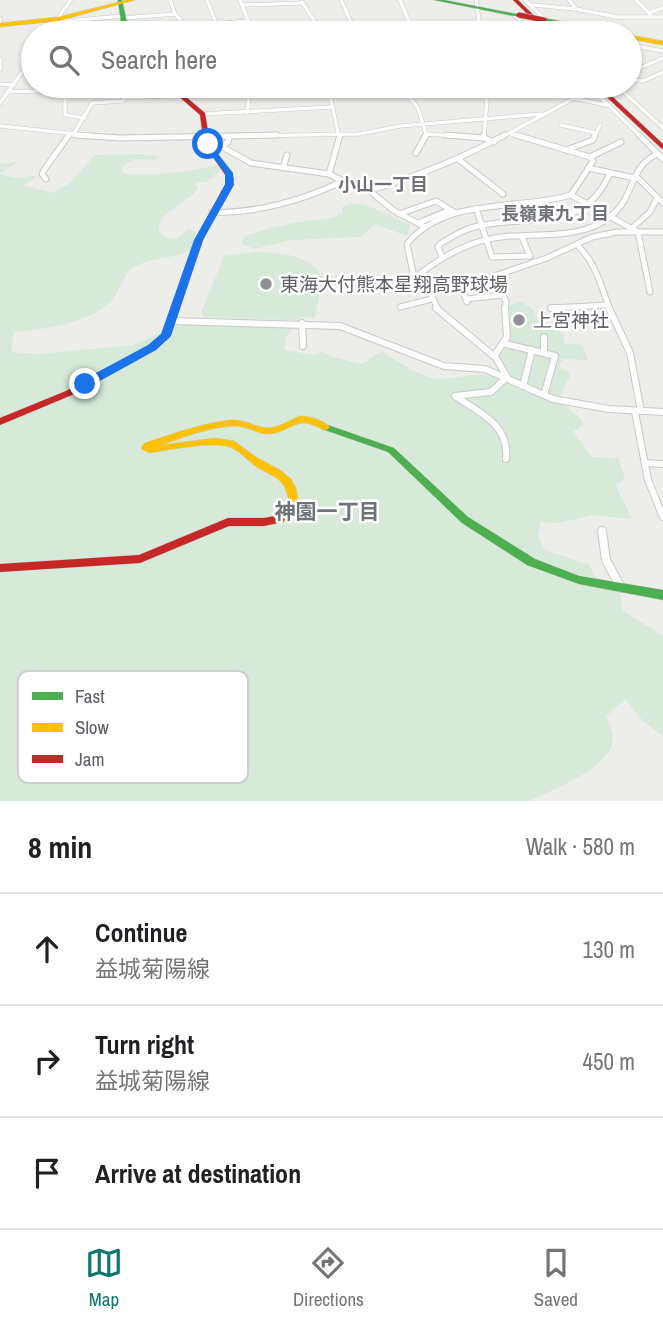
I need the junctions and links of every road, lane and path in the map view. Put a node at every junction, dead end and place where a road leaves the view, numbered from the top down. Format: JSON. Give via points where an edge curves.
{"nodes":[{"id":1,"x":71,"y":0,"type":"edge"},
{"id":2,"x":134,"y":0,"type":"edge"},
{"id":3,"x":170,"y":0,"type":"edge"},
{"id":4,"x":207,"y":0,"type":"edge"},
{"id":5,"x":240,"y":0,"type":"edge"},
{"id":6,"x":341,"y":0,"type":"edge"},
{"id":7,"x":400,"y":0,"type":"edge"},
{"id":8,"x":436,"y":0,"type":"edge"},
{"id":9,"x":508,"y":0,"type":"edge"},
{"id":10,"x":515,"y":0,"type":"edge"},
{"id":11,"x":536,"y":0,"type":"edge"},
{"id":12,"x":550,"y":0,"type":"edge"},
{"id":13,"x":569,"y":0,"type":"edge"},
{"id":14,"x":636,"y":0,"type":"edge"},
{"id":15,"x":302,"y":1,"type":"edge"},
{"id":16,"x":526,"y":1,"type":"edge"},
{"id":17,"x":120,"y":2,"type":"edge"},
{"id":18,"x":259,"y":2,"type":"edge"},
{"id":19,"x":477,"y":4,"type":"edge"},
{"id":20,"x":243,"y":5,"type":"junction"},
{"id":21,"x":531,"y":5,"type":"junction"},
{"id":22,"x":556,"y":8,"type":"junction"},
{"id":23,"x":663,"y":8,"type":"edge"},
{"id":24,"x":576,"y":9,"type":"junction"},
{"id":25,"x":650,"y":13,"type":"junction"},
{"id":26,"x":175,"y":14,"type":"junction"},
{"id":27,"x":516,"y":15,"type":"junction"},
{"id":28,"x":123,"y":17,"type":"junction"},
{"id":29,"x":663,"y":17,"type":"edge"},
{"id":30,"x":56,"y":21,"type":"junction"},
{"id":31,"x":124,"y":21,"type":"edge"},
{"id":32,"x":180,"y":21,"type":"edge"},
{"id":33,"x":214,"y":21,"type":"edge"},
{"id":34,"x":249,"y":21,"type":"edge"},
{"id":35,"x":314,"y":21,"type":"edge"},
{"id":36,"x":351,"y":21,"type":"edge"},
{"id":37,"x":410,"y":21,"type":"edge"},
{"id":38,"x":522,"y":21,"type":"edge"},
{"id":39,"x":530,"y":21,"type":"edge"},
{"id":40,"x":537,"y":21,"type":"edge"},
{"id":41,"x":546,"y":21,"type":"joint"},
{"id":42,"x":21,"y":22,"type":"edge"},
{"id":43,"x":1,"y":23,"type":"edge"},
{"id":44,"x":642,"y":39,"type":"edge"},
{"id":45,"x":663,"y":43,"type":"edge"},
{"id":46,"x":642,"y":47,"type":"edge"},
{"id":47,"x":663,"y":51,"type":"edge"},
{"id":48,"x":663,"y":58,"type":"edge"},
{"id":49,"x":0,"y":59,"type":"edge"},
{"id":50,"x":642,"y":67,"type":"edge"},
{"id":51,"x":0,"y":70,"type":"edge"},
{"id":52,"x":663,"y":72,"type":"edge"},
{"id":53,"x":21,"y":75,"type":"edge"},
{"id":54,"x":642,"y":81,"type":"edge"},
{"id":55,"x":0,"y":84,"type":"edge"},
{"id":56,"x":14,"y":85,"type":"junction"},
{"id":57,"x":21,"y":91,"type":"edge"},
{"id":58,"x":7,"y":92,"type":"junction"},
{"id":59,"x":65,"y":98,"type":"edge"},
{"id":60,"x":124,"y":98,"type":"edge"},
{"id":61,"x":185,"y":98,"type":"edge"},
{"id":62,"x":249,"y":98,"type":"edge"},
{"id":63,"x":330,"y":98,"type":"edge"},
{"id":64,"x":414,"y":98,"type":"edge"},
{"id":65,"x":487,"y":98,"type":"edge"},
{"id":66,"x":572,"y":98,"type":"joint"},
{"id":67,"x":602,"y":98,"type":"edge"},
{"id":68,"x":607,"y":98,"type":"edge"},
{"id":69,"x":610,"y":98,"type":"edge"},
{"id":70,"x":630,"y":98,"type":"edge"},
{"id":71,"x":0,"y":103,"type":"edge"},
{"id":72,"x":607,"y":106,"type":"junction"},
{"id":73,"x":332,"y":107,"type":"junction"},
{"id":74,"x":247,"y":113,"type":"junction"},
{"id":75,"x":203,"y":114,"type":"junction"},
{"id":76,"x":542,"y":114,"type":"junction"},
{"id":77,"x":85,"y":118,"type":"junction"},
{"id":78,"x":486,"y":120,"type":"junction"},
{"id":79,"x":424,"y":124,"type":"junction"},
{"id":80,"x":561,"y":125,"type":"dead end"},
{"id":81,"x":600,"y":125,"type":"dead end"},
{"id":82,"x":0,"y":126,"type":"edge"},
{"id":83,"x":663,"y":128,"type":"edge"},
{"id":84,"x":596,"y":133,"type":"junction"},
{"id":85,"x":426,"y":134,"type":"junction"},
{"id":86,"x":511,"y":134,"type":"junction"},
{"id":87,"x":71,"y":135,"type":"junction"},
{"id":88,"x":340,"y":135,"type":"junction"},
{"id":89,"x":207,"y":137,"type":"junction"},
{"id":90,"x":229,"y":137,"type":"junction"},
{"id":91,"x":484,"y":138,"type":"junction"},
{"id":92,"x":663,"y":141,"type":"edge"},
{"id":93,"x":494,"y":142,"type":"junction"},
{"id":94,"x":621,"y":142,"type":"dead end"},
{"id":95,"x":566,"y":150,"type":"junction"},
{"id":96,"x":660,"y":151,"type":"edge"},
{"id":97,"x":416,"y":153,"type":"dead end"},
{"id":98,"x":287,"y":155,"type":"dead end"},
{"id":99,"x":590,"y":157,"type":"junction"},
{"id":100,"x":458,"y":159,"type":"junction"},
{"id":101,"x":663,"y":159,"type":"edge"},
{"id":102,"x":283,"y":168,"type":"junction"},
{"id":103,"x":588,"y":168,"type":"junction"},
{"id":104,"x":610,"y":173,"type":"junction"},
{"id":105,"x":329,"y":174,"type":"junction"},
{"id":106,"x":633,"y":177,"type":"junction"},
{"id":107,"x":46,"y":178,"type":"dead end"},
{"id":108,"x":343,"y":181,"type":"junction"},
{"id":109,"x":371,"y":190,"type":"junction"},
{"id":110,"x":503,"y":194,"type":"dead end"},
{"id":111,"x":571,"y":195,"type":"junction"},
{"id":112,"x":657,"y":198,"type":"junction"},
{"id":113,"x":541,"y":204,"type":"junction"},
{"id":114,"x":663,"y":204,"type":"edge"},
{"id":115,"x":590,"y":205,"type":"junction"},
{"id":116,"x":476,"y":208,"type":"junction"},
{"id":117,"x":452,"y":211,"type":"junction"},
{"id":118,"x":212,"y":212,"type":"junction"},
{"id":119,"x":399,"y":214,"type":"junction"},
{"id":120,"x":612,"y":216,"type":"junction"},
{"id":121,"x":555,"y":218,"type":"junction"},
{"id":122,"x":540,"y":220,"type":"junction"},
{"id":123,"x":420,"y":225,"type":"junction"},
{"id":124,"x":480,"y":225,"type":"junction"},
{"id":125,"x":635,"y":230,"type":"junction"},
{"id":126,"x":663,"y":232,"type":"edge"},
{"id":127,"x":550,"y":235,"type":"junction"},
{"id":128,"x":522,"y":237,"type":"junction"},
{"id":129,"x":485,"y":239,"type":"junction"},
{"id":130,"x":577,"y":245,"type":"junction"},
{"id":131,"x":442,"y":257,"type":"junction"},
{"id":132,"x":494,"y":276,"type":"junction"},
{"id":133,"x":414,"y":278,"type":"junction"},
{"id":134,"x":459,"y":282,"type":"junction"},
{"id":135,"x":428,"y":288,"type":"junction"},
{"id":136,"x":650,"y":292,"type":"dead end"},
{"id":137,"x":503,"y":295,"type":"junction"},
{"id":138,"x":432,"y":299,"type":"junction"},
{"id":139,"x":608,"y":305,"type":"junction"},
{"id":140,"x":400,"y":307,"type":"dead end"},
{"id":141,"x":551,"y":308,"type":"dead end"},
{"id":142,"x":172,"y":321,"type":"junction"},
{"id":143,"x":302,"y":323,"type":"junction"},
{"id":144,"x":544,"y":337,"type":"dead end"},
{"id":145,"x":506,"y":344,"type":"junction"},
{"id":146,"x":303,"y":346,"type":"dead end"},
{"id":147,"x":532,"y":350,"type":"junction"},
{"id":148,"x":544,"y":351,"type":"junction"},
{"id":149,"x":494,"y":356,"type":"junction"},
{"id":150,"x":507,"y":377,"type":"junction"},
{"id":151,"x":523,"y":386,"type":"junction"},
{"id":152,"x":544,"y":396,"type":"junction"},
{"id":153,"x":638,"y":412,"type":"junction"},
{"id":154,"x":663,"y":412,"type":"edge"},
{"id":155,"x":0,"y":422,"type":"edge"},
{"id":156,"x":506,"y":459,"type":"dead end"},
{"id":157,"x":646,"y":463,"type":"junction"},
{"id":158,"x":663,"y":464,"type":"edge"},
{"id":159,"x":662,"y":512,"type":"edge"},
{"id":160,"x":602,"y":530,"type":"dead end"},
{"id":161,"x":0,"y":568,"type":"edge"},
{"id":162,"x":622,"y":589,"type":"junction"},
{"id":163,"x":663,"y":595,"type":"edge"}],
"edges":[{"from":1,"to":30,"type":"street"},
{"from":2,"to":17,"type":"main road"},
{"from":3,"to":26,"type":"street"},
{"from":4,"to":33,"type":"street"},
{"from":5,"to":20,"type":"street"},
{"from":6,"to":36,"type":"street"},
{"from":7,"to":37,"type":"street"},
{"from":8,"to":19,"type":"main road"},
{"from":9,"to":39,"type":"main road"},
{"from":10,"to":40,"type":"main road"},
{"from":11,"to":16,"type":"street"},
{"from":12,"to":22,"type":"street"},
{"from":13,"to":24,"type":"street"},
{"from":14,"to":25,"type":"street"},
{"from":15,"to":18,"type":"street"},
{"from":15,"to":35,"type":"street"},
{"from":16,"to":21,"type":"street"},
{"from":17,"to":28,"type":"main road"},
{"from":17,"to":30,"type":"main road"},
{"from":18,"to":20,"type":"street"},
{"from":19,"to":27,"type":"main road"},
{"from":20,"to":34,"type":"street"},
{"from":21,"to":22,"type":"street"},
{"from":21,"to":41,"type":"street"},
{"from":22,"to":24,"type":"street"},
{"from":23,"to":25,"type":"street"},
{"from":24,"to":25,"type":"street","via":[[623,17]]},
{"from":25,"to":29,"type":"street"},
{"from":26,"to":28,"type":"street"},
{"from":26,"to":32,"type":"street"},
{"from":27,"to":38,"type":"street"},
{"from":27,"to":41,"type":"main road","bridge":true},
{"from":28,"to":30,"type":"street"},
{"from":28,"to":31,"type":"main road"},
{"from":42,"to":43,"type":"main road"},
{"from":44,"to":45,"type":"main road"},
{"from":46,"to":47,"type":"street"},
{"from":48,"to":50,"type":"street"},
{"from":49,"to":51,"type":"street"},
{"from":52,"to":54,"type":"street"},
{"from":53,"to":56,"type":"street"},
{"from":55,"to":56,"type":"street"},
{"from":56,"to":58,"type":"street"},
{"from":57,"to":58,"type":"street"},
{"from":58,"to":71,"type":"street"},
{"from":59,"to":77,"type":"street","via":[[65,115]]},
{"from":60,"to":77,"type":"street","via":[[89,104]]},
{"from":61,"to":75,"type":"main road"},
{"from":62,"to":74,"type":"street"},
{"from":63,"to":73,"type":"street"},
{"from":64,"to":79,"type":"street"},
{"from":65,"to":78,"type":"street"},
{"from":66,"to":72,"type":"street"},
{"from":66,"to":76,"type":"street"},
{"from":67,"to":72,"type":"street"},
{"from":68,"to":96,"type":"main road"},
{"from":69,"to":92,"type":"main road"},
{"from":70,"to":83,"type":"street"},
{"from":72,"to":96,"type":"street"},
{"from":73,"to":74,"type":"street"},
{"from":73,"to":88,"type":"street"},
{"from":74,"to":75,"type":"street"},
{"from":75,"to":89,"type":"main road"},
{"from":76,"to":78,"type":"street"},
{"from":76,"to":86,"type":"street"},
{"from":77,"to":87,"type":"street"},
{"from":78,"to":79,"type":"street"},
{"from":78,"to":91,"type":"street"},
{"from":79,"to":85,"type":"street"},
{"from":79,"to":88,"type":"street"},
{"from":80,"to":84,"type":"street"},
{"from":81,"to":84,"type":"street"},
{"from":82,"to":87,"type":"street"},
{"from":84,"to":95,"type":"street","via":[[593,139]]},
{"from":85,"to":91,"type":"street"},
{"from":85,"to":97,"type":"street"},
{"from":86,"to":93,"type":"street"},
{"from":86,"to":95,"type":"street"},
{"from":87,"to":89,"type":"street"},
{"from":87,"to":107,"type":"street","via":[[44,170]]},
{"from":88,"to":90,"type":"street"},
{"from":88,"to":105,"type":"street"},
{"from":89,"to":90,"type":"street"},
{"from":89,"to":118,"type":"main road","via":[[231,179]]},
{"from":90,"to":102,"type":"street","via":[[221,146],[238,159]]},
{"from":91,"to":93,"type":"street"},
{"from":93,"to":100,"type":"street"},
{"from":94,"to":99,"type":"street"},
{"from":95,"to":99,"type":"street"},
{"from":96,"to":101,"type":"street"},
{"from":96,"to":106,"type":"street","via":[[648,157]]},
{"from":98,"to":102,"type":"street"},
{"from":99,"to":103,"type":"street","via":[[593,161]]},
{"from":100,"to":109,"type":"street"},
{"from":100,"to":110,"type":"street"},
{"from":102,"to":105,"type":"street"},
{"from":103,"to":104,"type":"street"},
{"from":103,"to":111,"type":"street"},
{"from":104,"to":106,"type":"street"},
{"from":104,"to":115,"type":"street","via":[[602,193]]},
{"from":105,"to":108,"type":"street"},
{"from":106,"to":112,"type":"street","via":[[645,182]]},
{"from":106,"to":120,"type":"street","via":[[624,203]]},
{"from":108,"to":109,"type":"street","via":[[359,182]]},
{"from":108,"to":118,"type":"street","via":[[256,208]]},
{"from":109,"to":119,"type":"street"},
{"from":111,"to":113,"type":"street"},
{"from":111,"to":115,"type":"street"},
{"from":112,"to":114,"type":"street"},
{"from":112,"to":125,"type":"street"},
{"from":113,"to":116,"type":"street"},
{"from":113,"to":121,"type":"street"},
{"from":115,"to":120,"type":"street"},
{"from":115,"to":121,"type":"street"},
{"from":116,"to":117,"type":"street"},
{"from":116,"to":124,"type":"street"},
{"from":117,"to":119,"type":"street","via":[[436,201]]},
{"from":117,"to":123,"type":"street"},
{"from":118,"to":142,"type":"main road"},
{"from":119,"to":123,"type":"street"},
{"from":120,"to":125,"type":"street"},
{"from":120,"to":127,"type":"street","via":[[593,227]]},
{"from":121,"to":122,"type":"street"},
{"from":122,"to":124,"type":"street"},
{"from":122,"to":127,"type":"street"},
{"from":123,"to":133,"type":"street","via":[[407,244]]},
{"from":124,"to":129,"type":"street"},
{"from":124,"to":131,"type":"street","via":[[440,244]]},
{"from":125,"to":126,"type":"street"},
{"from":125,"to":130,"type":"street","via":[[592,237]]},
{"from":125,"to":136,"type":"street"},
{"from":127,"to":128,"type":"street"},
{"from":128,"to":129,"type":"street"},
{"from":128,"to":129,"type":"street","via":[[530,256],[492,257]]},
{"from":129,"to":131,"type":"street"},
{"from":130,"to":132,"type":"street"},
{"from":130,"to":139,"type":"street","via":[[589,256]]},
{"from":131,"to":133,"type":"street"},
{"from":132,"to":134,"type":"street"},
{"from":132,"to":137,"type":"street"},
{"from":133,"to":135,"type":"street"},
{"from":134,"to":135,"type":"street"},
{"from":134,"to":137,"type":"street","via":[[467,301]]},
{"from":135,"to":138,"type":"street"},
{"from":137,"to":145,"type":"street"},
{"from":138,"to":140,"type":"street"},
{"from":138,"to":149,"type":"street","via":[[458,329]]},
{"from":139,"to":141,"type":"street"},
{"from":139,"to":153,"type":"street","via":[[630,353]]},
{"from":142,"to":143,"type":"street"},
{"from":142,"to":155,"type":"main road","via":[[166,336],[152,348],[69,393]]},
{"from":143,"to":146,"type":"street"},
{"from":143,"to":150,"type":"street","via":[[340,326],[444,366],[485,369]]},
{"from":144,"to":148,"type":"street"},
{"from":145,"to":147,"type":"street"},
{"from":145,"to":149,"type":"street"},
{"from":147,"to":148,"type":"street"},
{"from":147,"to":151,"type":"street"},
{"from":148,"to":152,"type":"street","via":[[555,356]]},
{"from":149,"to":150,"type":"street"},
{"from":150,"to":151,"type":"street"},
{"from":150,"to":156,"type":"street","via":[[489,393],[455,396],[503,431],[509,448]]},
{"from":151,"to":152,"type":"street"},
{"from":152,"to":153,"type":"street"},
{"from":153,"to":154,"type":"street"},
{"from":153,"to":157,"type":"street"},
{"from":157,"to":158,"type":"street"},
{"from":157,"to":159,"type":"street"},
{"from":160,"to":162,"type":"street","via":[[606,560]]},
{"from":161,"to":162,"type":"main road","via":[[141,559],[228,522],[287,517],[296,502],[283,474],[231,443],[146,447],[221,425],[271,431],[299,418],[391,450],[465,520],[531,562],[579,580]]},
{"from":162,"to":163,"type":"main road"}]}
